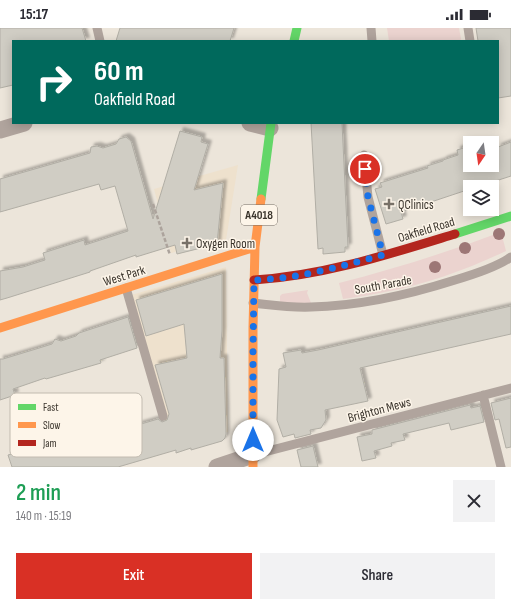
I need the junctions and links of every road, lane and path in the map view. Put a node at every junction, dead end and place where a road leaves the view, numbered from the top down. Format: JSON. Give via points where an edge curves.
{"nodes":[{"id":1,"x":97,"y":28,"type":"edge"},
{"id":2,"x":298,"y":28,"type":"edge"},
{"id":3,"x":371,"y":28,"type":"edge"},
{"id":4,"x":468,"y":28,"type":"edge"},
{"id":5,"x":100,"y":40,"type":"edge"},
{"id":6,"x":294,"y":40,"type":"edge"},
{"id":7,"x":372,"y":40,"type":"edge"},
{"id":8,"x":470,"y":40,"type":"edge"},
{"id":9,"x":21,"y":124,"type":"edge"},
{"id":10,"x":257,"y":124,"type":"edge"},
{"id":11,"x":270,"y":126,"type":"edge"},
{"id":12,"x":0,"y":130,"type":"edge"},
{"id":13,"x":364,"y":155,"type":"dead end"},
{"id":14,"x":153,"y":204,"type":"dead end"},
{"id":15,"x":511,"y":216,"type":"edge"},
{"id":16,"x":255,"y":247,"type":"junction"},
{"id":17,"x":383,"y":255,"type":"junction"},
{"id":18,"x":511,"y":257,"type":"edge"},
{"id":19,"x":176,"y":272,"type":"junction"},
{"id":20,"x":254,"y":280,"type":"junction"},
{"id":21,"x":126,"y":288,"type":"junction"},
{"id":22,"x":253,"y":303,"type":"junction"},
{"id":23,"x":0,"y":326,"type":"edge"},
{"id":24,"x":511,"y":388,"type":"edge"},
{"id":25,"x":484,"y":395,"type":"junction"},
{"id":26,"x":163,"y":416,"type":"dead end"},
{"id":27,"x":253,"y":461,"type":"edge"},
{"id":28,"x":217,"y":467,"type":"edge"},
{"id":29,"x":501,"y":467,"type":"edge"}],
"edges":[{"from":1,"to":5,"type":"lane"},
{"from":2,"to":6,"type":"street"},
{"from":3,"to":7,"type":"lane"},
{"from":4,"to":8,"type":"lane"},
{"from":9,"to":12,"type":"street"},
{"from":10,"to":11,"type":"street"},
{"from":11,"to":16,"type":"street","number":"A4018"},
{"from":13,"to":17,"type":"lane","via":[[368,197]]},
{"from":14,"to":19,"type":"path"},
{"from":15,"to":17,"type":"street","name":"Oakfield Road"},
{"from":16,"to":19,"type":"street","name":"West Park"},
{"from":16,"to":20,"type":"street","number":"A4018"},
{"from":17,"to":20,"type":"street","name":"Oakfield Road","via":[[283,278]]},
{"from":18,"to":22,"type":"lane","name":"South Parade","via":[[475,274],[386,298],[326,303],[310,307]]},
{"from":19,"to":21,"type":"street","name":"West Park"},
{"from":20,"to":22,"type":"street","number":"A4018"},
{"from":21,"to":23,"type":"street","name":"West Park"},
{"from":21,"to":26,"type":"lane"},
{"from":22,"to":27,"type":"street","number":"A4018"},
{"from":24,"to":25,"type":"lane","name":"Brighton Mews"},
{"from":25,"to":27,"type":"lane","name":"Brighton Mews"},
{"from":25,"to":29,"type":"lane"},
{"from":27,"to":28,"type":"street"}]}
